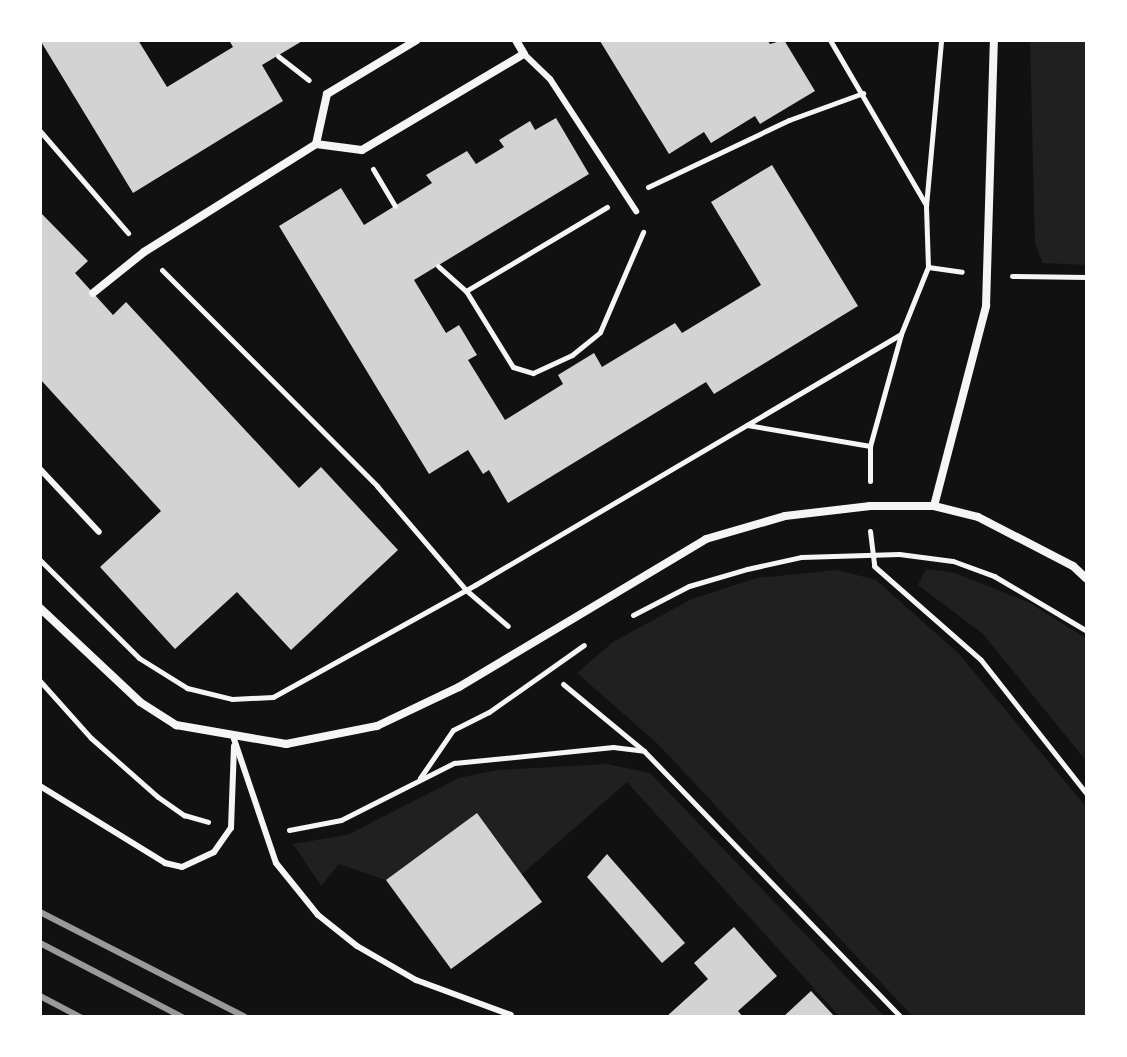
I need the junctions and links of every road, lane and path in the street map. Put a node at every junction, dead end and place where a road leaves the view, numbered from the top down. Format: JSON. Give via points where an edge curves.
{"nodes":[{"id":1,"x":417,"y":40,"type":"edge"},
{"id":2,"x":516,"y":40,"type":"edge"},
{"id":3,"x":830,"y":40,"type":"edge"},
{"id":4,"x":941,"y":40,"type":"edge"},
{"id":5,"x":994,"y":40,"type":"edge"},
{"id":6,"x":524,"y":54,"type":"junction"},
{"id":7,"x":278,"y":56,"type":"dead end"},
{"id":8,"x":863,"y":93,"type":"junction"},
{"id":9,"x":327,"y":94,"type":"junction"},
{"id":10,"x":40,"y":131,"type":"edge"},
{"id":11,"x":316,"y":144,"type":"junction"},
{"id":12,"x":362,"y":150,"type":"junction"},
{"id":13,"x":625,"y":196,"type":"junction"},
{"id":14,"x":395,"y":206,"type":"dead end"},
{"id":15,"x":926,"y":206,"type":"junction"},
{"id":16,"x":636,"y":211,"type":"joint"},
{"id":17,"x":144,"y":252,"type":"junction"},
{"id":18,"x":438,"y":266,"type":"dead end"},
{"id":19,"x":466,"y":291,"type":"junction"},
{"id":20,"x":93,"y":293,"type":"dead end"},
{"id":21,"x":901,"y":334,"type":"junction"},
{"id":22,"x":747,"y":425,"type":"junction"},
{"id":23,"x":870,"y":446,"type":"junction"},
{"id":24,"x":40,"y":469,"type":"edge"},
{"id":25,"x":870,"y":506,"type":"junction"},
{"id":26,"x":934,"y":506,"type":"junction"},
{"id":27,"x":99,"y":532,"type":"dead end"},
{"id":28,"x":871,"y":554,"type":"junction"},
{"id":29,"x":40,"y":560,"type":"edge"},
{"id":30,"x":1087,"y":579,"type":"edge"},
{"id":31,"x":466,"y":590,"type":"junction"},
{"id":32,"x":40,"y":608,"type":"edge"},
{"id":33,"x":630,"y":617,"type":"dead end"},
{"id":34,"x":508,"y":626,"type":"dead end"},
{"id":35,"x":1087,"y":631,"type":"edge"},
{"id":36,"x":592,"y":639,"type":"dead end"},
{"id":37,"x":40,"y":681,"type":"edge"},
{"id":38,"x":563,"y":684,"type":"dead end"},
{"id":39,"x":234,"y":739,"type":"junction"},
{"id":40,"x":644,"y":751,"type":"junction"},
{"id":41,"x":420,"y":778,"type":"junction"},
{"id":42,"x":40,"y":786,"type":"edge"},
{"id":43,"x":1087,"y":794,"type":"edge"},
{"id":44,"x":231,"y":828,"type":"junction"},
{"id":45,"x":263,"y":830,"type":"junction"},
{"id":46,"x":511,"y":1015,"type":"edge"},
{"id":47,"x":901,"y":1017,"type":"edge"}],
"edges":[{"from":1,"to":9,"type":"street"},
{"from":2,"to":6,"type":"street"},
{"from":3,"to":8,"type":"path"},
{"from":4,"to":15,"type":"path"},
{"from":5,"to":26,"type":"street","via":[[986,306]]},
{"from":6,"to":12,"type":"street"},
{"from":6,"to":13,"type":"lane","via":[[550,79]]},
{"from":7,"to":9,"type":"path"},
{"from":8,"to":13,"type":"path","via":[[789,120]]},
{"from":8,"to":15,"type":"path"},
{"from":9,"to":11,"type":"street"},
{"from":10,"to":17,"type":"path"},
{"from":11,"to":12,"type":"street"},
{"from":11,"to":17,"type":"street"},
{"from":12,"to":14,"type":"path"},
{"from":13,"to":16,"type":"lane"},
{"from":13,"to":19,"type":"path"},
{"from":15,"to":21,"type":"path","via":[[928,267]]},
{"from":16,"to":19,"type":"path","via":[[644,237],[600,332],[572,355],[533,373],[513,367]]},
{"from":17,"to":20,"type":"street"},
{"from":17,"to":31,"type":"path","via":[[377,486]]},
{"from":18,"to":19,"type":"path"},
{"from":21,"to":22,"type":"path"},
{"from":21,"to":23,"type":"path"},
{"from":22,"to":23,"type":"path"},
{"from":22,"to":31,"type":"path"},
{"from":23,"to":25,"type":"path"},
{"from":24,"to":27,"type":"lane"},
{"from":25,"to":26,"type":"street"},
{"from":25,"to":28,"type":"path"},
{"from":25,"to":39,"type":"street","via":[[785,516],[706,539],[459,687],[377,726],[286,744]]},
{"from":26,"to":30,"type":"street","via":[[978,517],[1073,566]]},
{"from":28,"to":33,"type":"path","via":[[801,557],[747,569],[689,586]]},
{"from":28,"to":35,"type":"path","via":[[953,561],[994,576]]},
{"from":28,"to":43,"type":"path","via":[[874,566],[981,660]]},
{"from":29,"to":31,"type":"path","via":[[139,658],[187,688],[232,699],[273,697]]},
{"from":31,"to":34,"type":"path"},
{"from":32,"to":39,"type":"street","via":[[140,702],[176,725]]},
{"from":36,"to":41,"type":"path","via":[[489,712],[453,730]]},
{"from":37,"to":44,"type":"path","via":[[91,738],[158,797],[184,815]]},
{"from":38,"to":40,"type":"path"},
{"from":39,"to":44,"type":"lane"},
{"from":39,"to":45,"type":"lane"},
{"from":40,"to":41,"type":"path","via":[[613,747],[454,763]]},
{"from":40,"to":47,"type":"path"},
{"from":41,"to":45,"type":"path","via":[[386,801],[341,820]]},
{"from":42,"to":44,"type":"lane","via":[[165,863],[182,867],[214,852]]},
{"from":45,"to":46,"type":"lane","via":[[276,863],[301,894],[357,946],[416,980]]}]}
